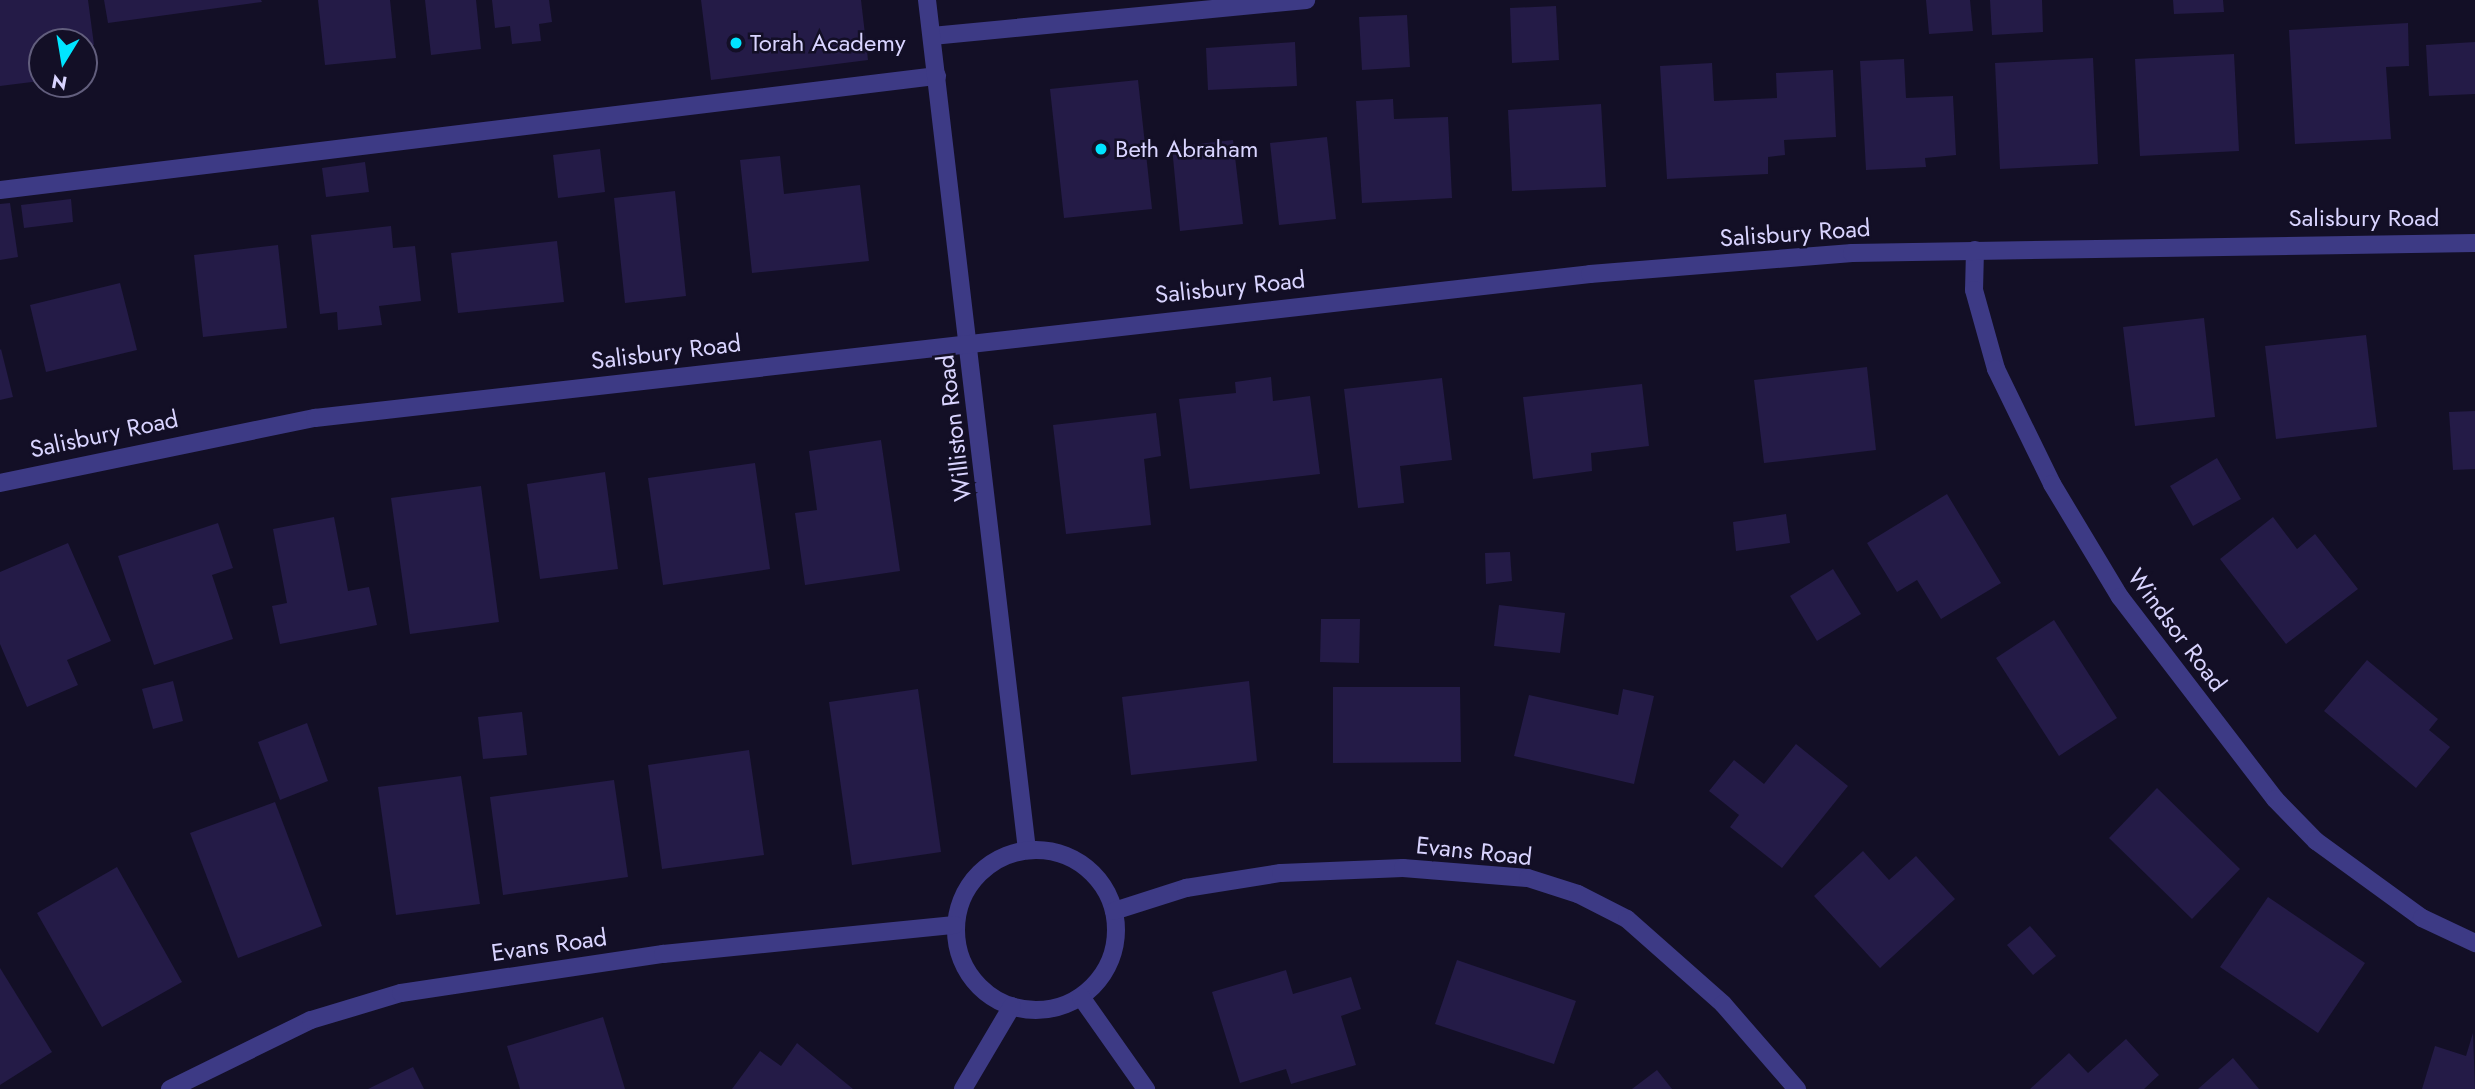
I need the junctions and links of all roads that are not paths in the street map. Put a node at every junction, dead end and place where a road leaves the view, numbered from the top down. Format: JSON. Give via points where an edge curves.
{"nodes":[{"id":1,"x":927,"y":0,"type":"edge"},
{"id":2,"x":1306,"y":0,"type":"edge"},
{"id":3,"x":932,"y":36,"type":"junction"},
{"id":4,"x":937,"y":76,"type":"junction"},
{"id":5,"x":0,"y":191,"type":"edge"},
{"id":6,"x":2475,"y":243,"type":"edge"},
{"id":7,"x":1975,"y":250,"type":"junction"},
{"id":8,"x":969,"y":341,"type":"junction"},
{"id":9,"x":0,"y":482,"type":"edge"},
{"id":10,"x":1027,"y":850,"type":"junction"},
{"id":11,"x":1114,"y":911,"type":"junction"},
{"id":12,"x":955,"y":925,"type":"junction"},
{"id":13,"x":2475,"y":943,"type":"edge"},
{"id":14,"x":1081,"y":997,"type":"junction"},
{"id":15,"x":1012,"y":1006,"type":"junction"},
{"id":16,"x":170,"y":1089,"type":"edge"},
{"id":17,"x":962,"y":1089,"type":"edge"},
{"id":18,"x":1146,"y":1089,"type":"edge"},
{"id":19,"x":1797,"y":1089,"type":"edge"}],
"edges":[{"from":1,"to":3,"type":"street","name":"Williston Road"},
{"from":2,"to":3,"type":"street"},
{"from":3,"to":4,"type":"street","name":"Williston Road"},
{"from":4,"to":5,"type":"street"},
{"from":4,"to":8,"type":"street","name":"Williston Road"},
{"from":6,"to":7,"type":"street","name":"Salisbury Road"},
{"from":7,"to":8,"type":"street","name":"Salisbury Road","via":[[1590,274]]},
{"from":7,"to":13,"type":"street","name":"Windsor Road","via":[[1974,290],[1996,369],[2052,484],[2120,597],[2275,799],[2316,841],[2422,918]]},
{"from":8,"to":9,"type":"street","name":"Salisbury Road","via":[[315,418]]},
{"from":8,"to":10,"type":"street","name":"Williston Road"},
{"from":10,"to":11,"type":"street","via":[[1075,860],[1100,881]]},
{"from":10,"to":12,"type":"street","via":[[977,875]]},
{"from":11,"to":14,"type":"street","via":[[1111,959]]},
{"from":11,"to":19,"type":"street","name":"Evans Road","via":[[1186,888],[1281,873],[1403,868],[1528,878],[1578,894],[1627,919],[1723,1004]]},
{"from":12,"to":15,"type":"street","via":[[970,976]]},
{"from":12,"to":16,"type":"street","name":"Evans Road","via":[[663,954],[401,993],[299,1026]]},
{"from":14,"to":15,"type":"street","via":[[1047,1009]]},
{"from":14,"to":18,"type":"street"},
{"from":15,"to":17,"type":"street"}]}
